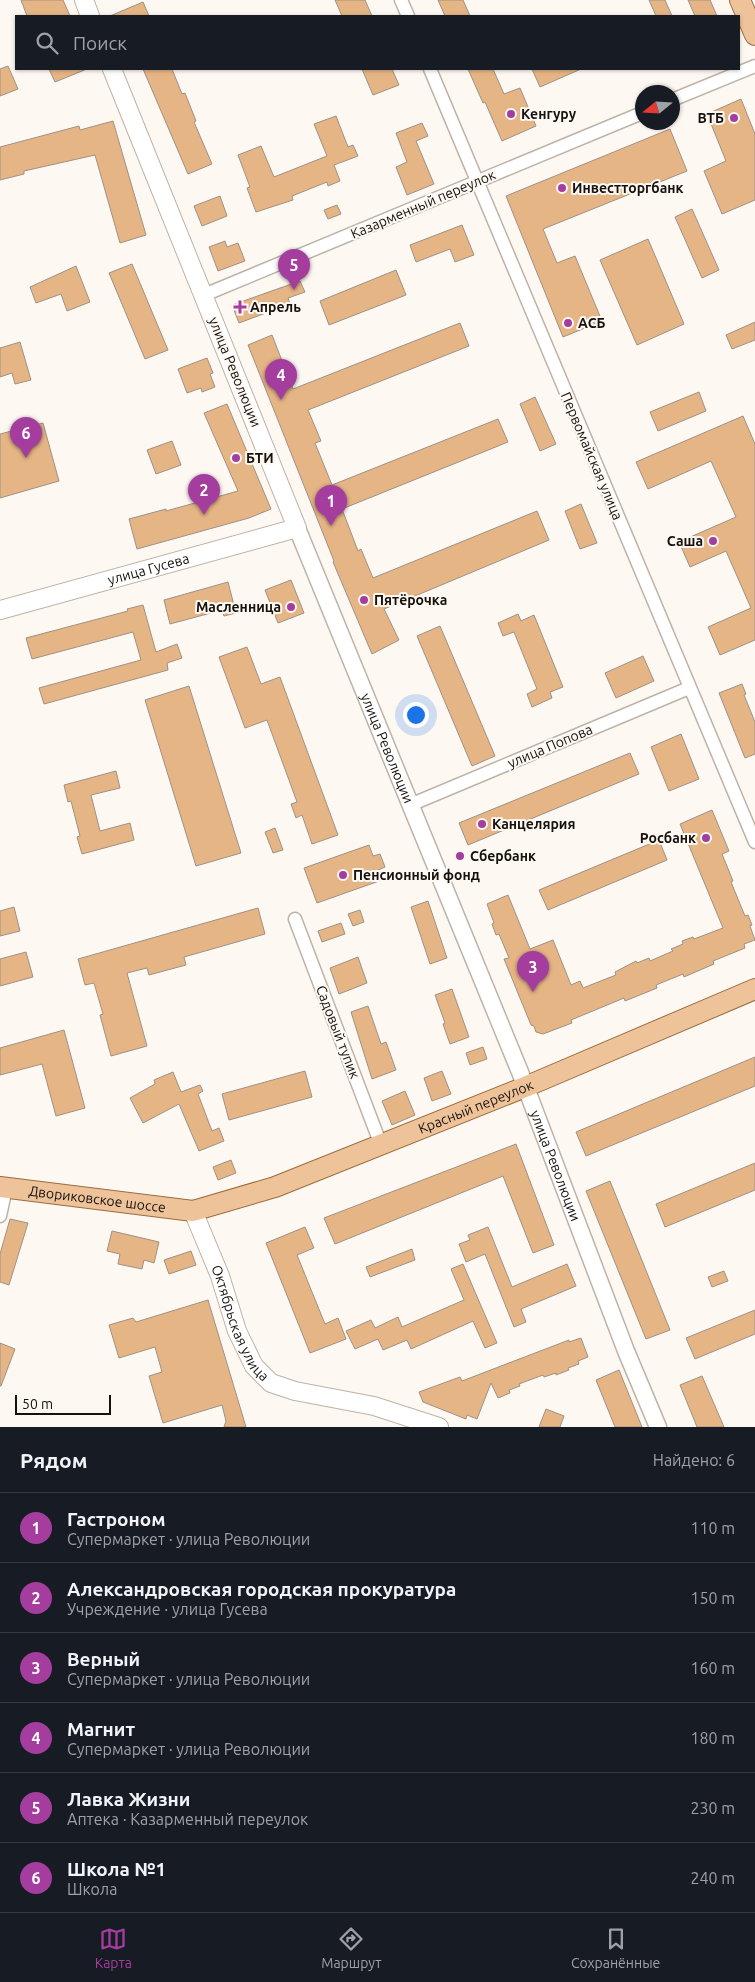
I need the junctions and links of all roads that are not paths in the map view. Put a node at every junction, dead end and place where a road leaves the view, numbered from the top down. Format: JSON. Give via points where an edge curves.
{"nodes":[{"id":1,"x":84,"y":0,"type":"edge"},
{"id":2,"x":401,"y":0,"type":"edge"},
{"id":3,"x":740,"y":0,"type":"edge"},
{"id":4,"x":90,"y":15,"type":"edge"},
{"id":5,"x":408,"y":15,"type":"edge"},
{"id":6,"x":755,"y":35,"type":"edge"},
{"id":7,"x":755,"y":66,"type":"edge"},
{"id":8,"x":112,"y":70,"type":"edge"},
{"id":9,"x":430,"y":70,"type":"edge"},
{"id":10,"x":680,"y":97,"type":"edge"},
{"id":11,"x":635,"y":116,"type":"edge"},
{"id":12,"x":478,"y":181,"type":"junction"},
{"id":13,"x":204,"y":295,"type":"junction"},
{"id":14,"x":297,"y":528,"type":"junction"},
{"id":15,"x":0,"y":610,"type":"edge"},
{"id":16,"x":689,"y":688,"type":"junction"},
{"id":17,"x":410,"y":805,"type":"junction"},
{"id":18,"x":755,"y":842,"type":"edge"},
{"id":19,"x":295,"y":919,"type":"dead end"},
{"id":20,"x":755,"y":989,"type":"edge"},
{"id":21,"x":525,"y":1087,"type":"junction"},
{"id":22,"x":381,"y":1145,"type":"junction"},
{"id":23,"x":3,"y":1187,"type":"edge"},
{"id":24,"x":193,"y":1212,"type":"junction"},
{"id":25,"x":0,"y":1216,"type":"edge"},
{"id":26,"x":439,"y":1427,"type":"edge"},
{"id":27,"x":658,"y":1427,"type":"edge"}],
"edges":[{"from":1,"to":4,"type":"main road"},
{"from":2,"to":5,"type":"street"},
{"from":3,"to":6,"type":"main road"},
{"from":7,"to":10,"type":"street"},
{"from":8,"to":13,"type":"main road","name":"улица Революции"},
{"from":9,"to":12,"type":"street","name":"Первомайская улица"},
{"from":11,"to":12,"type":"street","name":"Казарменный переулок"},
{"from":12,"to":13,"type":"street","name":"Казарменный переулок"},
{"from":12,"to":16,"type":"street","name":"Первомайская улица"},
{"from":13,"to":14,"type":"main road","name":"улица Революции"},
{"from":14,"to":15,"type":"main road","name":"улица Гусева"},
{"from":14,"to":17,"type":"street","name":"улица Революции"},
{"from":16,"to":17,"type":"street","name":"улица Попова"},
{"from":16,"to":18,"type":"street","name":"Первомайская улица"},
{"from":17,"to":21,"type":"street","name":"улица Революции"},
{"from":19,"to":22,"type":"street","name":"Садовый тупик"},
{"from":20,"to":21,"type":"main road","name":"Красный переулок"},
{"from":21,"to":22,"type":"main road","name":"Красный переулок"},
{"from":21,"to":27,"type":"street","name":"улица Революции"},
{"from":22,"to":24,"type":"main road","name":"Красный переулок","via":[[275,1187]]},
{"from":23,"to":24,"type":"main road","name":"Двориковское шоссе"},
{"from":23,"to":25,"type":"street"},
{"from":24,"to":26,"type":"main road","name":"Октябрьская улица","via":[[220,1276],[237,1332],[254,1366],[271,1383],[295,1391],[374,1406]]}]}
